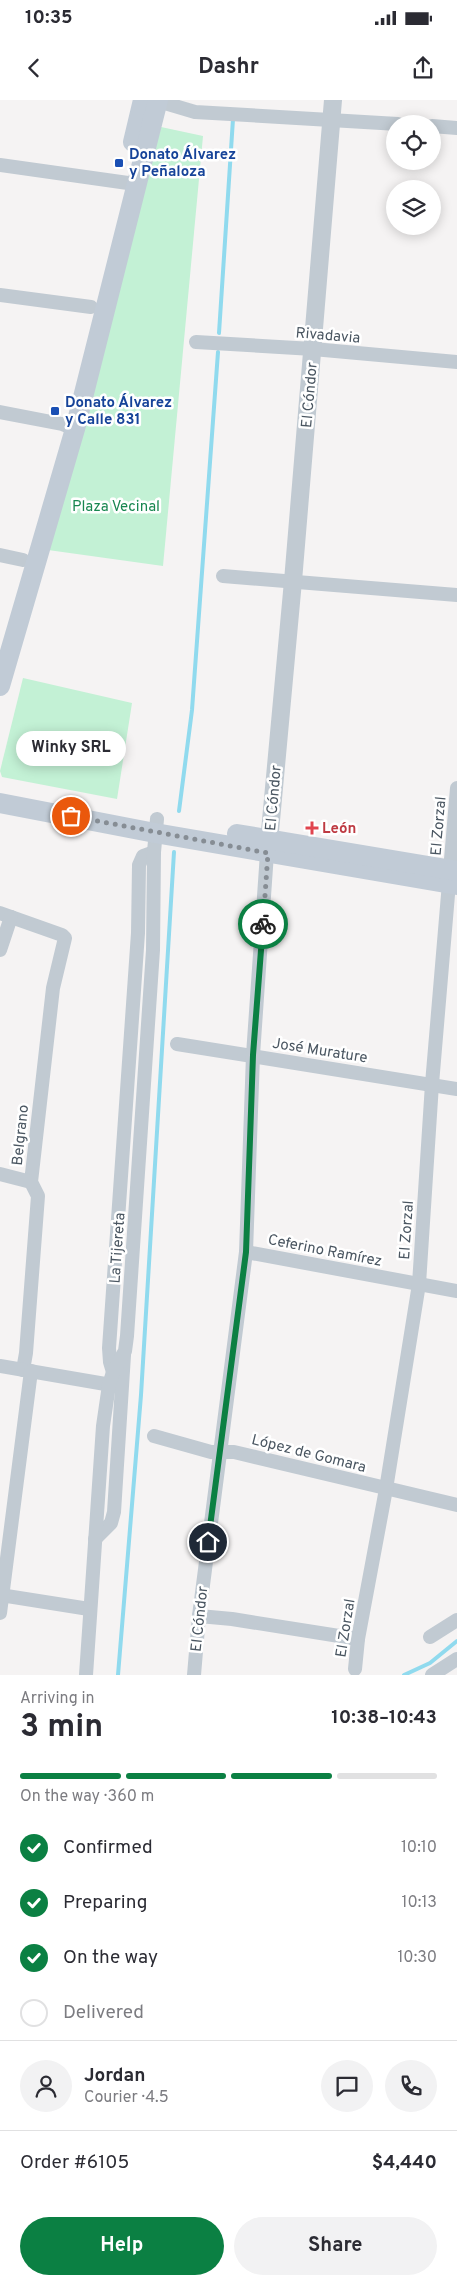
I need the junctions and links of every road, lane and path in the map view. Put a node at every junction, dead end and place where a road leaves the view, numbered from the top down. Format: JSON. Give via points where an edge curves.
{"nodes":[{"id":1,"x":153,"y":100,"type":"edge"},
{"id":2,"x":333,"y":100,"type":"edge"},
{"id":3,"x":331,"y":119,"type":"junction"},
{"id":4,"x":386,"y":123,"type":"edge"},
{"id":5,"x":441,"y":127,"type":"edge"},
{"id":6,"x":457,"y":128,"type":"edge"},
{"id":7,"x":0,"y":165,"type":"edge"},
{"id":8,"x":129,"y":183,"type":"junction"},
{"id":9,"x":0,"y":296,"type":"edge"},
{"id":10,"x":91,"y":307,"type":"junction"},
{"id":11,"x":196,"y":342,"type":"dead end"},
{"id":12,"x":313,"y":349,"type":"junction"},
{"id":13,"x":457,"y":362,"type":"edge"},
{"id":14,"x":0,"y":412,"type":"edge"},
{"id":15,"x":68,"y":427,"type":"junction"},
{"id":16,"x":0,"y":555,"type":"edge"},
{"id":17,"x":23,"y":560,"type":"junction"},
{"id":18,"x":223,"y":576,"type":"dead end"},
{"id":19,"x":293,"y":581,"type":"junction"},
{"id":20,"x":457,"y":595,"type":"edge"},
{"id":21,"x":0,"y":639,"type":"edge"},
{"id":22,"x":0,"y":686,"type":"edge"},
{"id":23,"x":457,"y":788,"type":"edge"},
{"id":24,"x":0,"y":789,"type":"edge"},
{"id":25,"x":0,"y":803,"type":"edge"},
{"id":26,"x":156,"y":835,"type":"junction"},
{"id":27,"x":268,"y":846,"type":"junction"},
{"id":28,"x":453,"y":877,"type":"edge"},
{"id":29,"x":6,"y":915,"type":"edge"},
{"id":30,"x":153,"y":943,"type":"junction"},
{"id":31,"x":0,"y":950,"type":"edge"},
{"id":32,"x":137,"y":950,"type":"junction"},
{"id":33,"x":177,"y":1044,"type":"dead end"},
{"id":34,"x":253,"y":1055,"type":"junction"},
{"id":35,"x":128,"y":1072,"type":"junction"},
{"id":36,"x":146,"y":1075,"type":"junction"},
{"id":37,"x":432,"y":1084,"type":"junction"},
{"id":38,"x":457,"y":1089,"type":"edge"},
{"id":39,"x":0,"y":1174,"type":"edge"},
{"id":40,"x":31,"y":1182,"type":"junction"},
{"id":41,"x":246,"y":1252,"type":"junction"},
{"id":42,"x":419,"y":1284,"type":"junction"},
{"id":43,"x":457,"y":1291,"type":"edge"},
{"id":44,"x":0,"y":1366,"type":"edge"},
{"id":45,"x":27,"y":1371,"type":"junction"},
{"id":46,"x":115,"y":1381,"type":"junction"},
{"id":47,"x":154,"y":1436,"type":"dead end"},
{"id":48,"x":220,"y":1451,"type":"junction"},
{"id":49,"x":386,"y":1489,"type":"junction"},
{"id":50,"x":457,"y":1505,"type":"edge"},
{"id":51,"x":1,"y":1595,"type":"edge"},
{"id":52,"x":89,"y":1609,"type":"junction"},
{"id":53,"x":0,"y":1613,"type":"edge"},
{"id":54,"x":199,"y":1616,"type":"junction"},
{"id":55,"x":457,"y":1620,"type":"edge"},
{"id":56,"x":430,"y":1637,"type":"dead end"},
{"id":57,"x":358,"y":1639,"type":"junction"},
{"id":58,"x":457,"y":1659,"type":"edge"},
{"id":59,"x":355,"y":1669,"type":"dead end"},
{"id":60,"x":86,"y":1675,"type":"edge"},
{"id":61,"x":194,"y":1675,"type":"edge"},
{"id":62,"x":432,"y":1675,"type":"edge"}],
"edges":[{"from":1,"to":3,"type":"street","via":[[195,112]]},
{"from":1,"to":8,"type":"main road"},
{"from":2,"to":3,"type":"street","name":"El Cóndor"},
{"from":3,"to":4,"type":"street"},
{"from":3,"to":12,"type":"street","name":"El Cóndor"},
{"from":5,"to":6,"type":"street"},
{"from":7,"to":8,"type":"street"},
{"from":8,"to":10,"type":"main road"},
{"from":8,"to":15,"type":"main road"},
{"from":9,"to":10,"type":"street"},
{"from":10,"to":15,"type":"main road"},
{"from":11,"to":12,"type":"street","name":"Rivadavia"},
{"from":12,"to":13,"type":"street","name":"Rivadavia"},
{"from":12,"to":19,"type":"street","name":"El Cóndor"},
{"from":14,"to":15,"type":"street"},
{"from":15,"to":17,"type":"main road"},
{"from":15,"to":22,"type":"main road"},
{"from":16,"to":17,"type":"street"},
{"from":17,"to":21,"type":"main road"},
{"from":18,"to":19,"type":"street"},
{"from":19,"to":20,"type":"street"},
{"from":19,"to":27,"type":"street","name":"El Cóndor"},
{"from":23,"to":28,"type":"street","name":"El Zorzal"},
{"from":24,"to":26,"type":"main road"},
{"from":25,"to":26,"type":"main road"},
{"from":26,"to":27,"type":"main road"},
{"from":26,"to":30,"type":"street","name":"La Tijereta"},
{"from":26,"to":32,"type":"street","via":[[139,865]]},
{"from":27,"to":28,"type":"main road"},
{"from":27,"to":34,"type":"street","name":"El Cóndor"},
{"from":28,"to":37,"type":"street","name":"El Zorzal"},
{"from":29,"to":31,"type":"street"},
{"from":29,"to":40,"type":"street","name":"Belgrano","via":[[62,934],[64,938],[54,982]]},
{"from":30,"to":32,"type":"street"},
{"from":30,"to":36,"type":"street","name":"La Tijereta"},
{"from":32,"to":35,"type":"street"},
{"from":33,"to":34,"type":"street","name":"José Murature"},
{"from":34,"to":37,"type":"street","name":"José Murature"},
{"from":34,"to":41,"type":"street","name":"El Cóndor"},
{"from":35,"to":36,"type":"street"},
{"from":35,"to":46,"type":"street","via":[[109,1348]]},
{"from":36,"to":46,"type":"street","name":"La Tijereta","via":[[127,1336]]},
{"from":37,"to":38,"type":"street","name":"José Murature"},
{"from":37,"to":42,"type":"street","name":"El Zorzal"},
{"from":39,"to":40,"type":"street"},
{"from":40,"to":45,"type":"street","name":"Belgrano","via":[[38,1196]]},
{"from":41,"to":42,"type":"street","name":"Ceferino Ramírez"},
{"from":41,"to":48,"type":"street","name":"El Cóndor"},
{"from":42,"to":43,"type":"street","name":"Ceferino Ramírez"},
{"from":42,"to":49,"type":"street","name":"El Zorzal"},
{"from":44,"to":45,"type":"street"},
{"from":45,"to":46,"type":"street"},
{"from":45,"to":51,"type":"street","name":"Belgrano"},
{"from":46,"to":52,"type":"street","via":[[114,1512],[111,1523],[95,1539]]},
{"from":47,"to":48,"type":"street","name":"López de Gomara","via":[[211,1452]]},
{"from":48,"to":49,"type":"street","name":"López de Gomara"},
{"from":48,"to":54,"type":"street","name":"El Cóndor"},
{"from":49,"to":50,"type":"street","name":"López de Gomara"},
{"from":49,"to":57,"type":"street","name":"El Zorzal"},
{"from":51,"to":52,"type":"street"},
{"from":51,"to":53,"type":"street","name":"Belgrano"},
{"from":52,"to":60,"type":"street"},
{"from":54,"to":57,"type":"street"},
{"from":54,"to":61,"type":"street","name":"El Cóndor"},
{"from":55,"to":56,"type":"street"},
{"from":57,"to":59,"type":"street","name":"El Zorzal"},
{"from":58,"to":62,"type":"street"}]}
